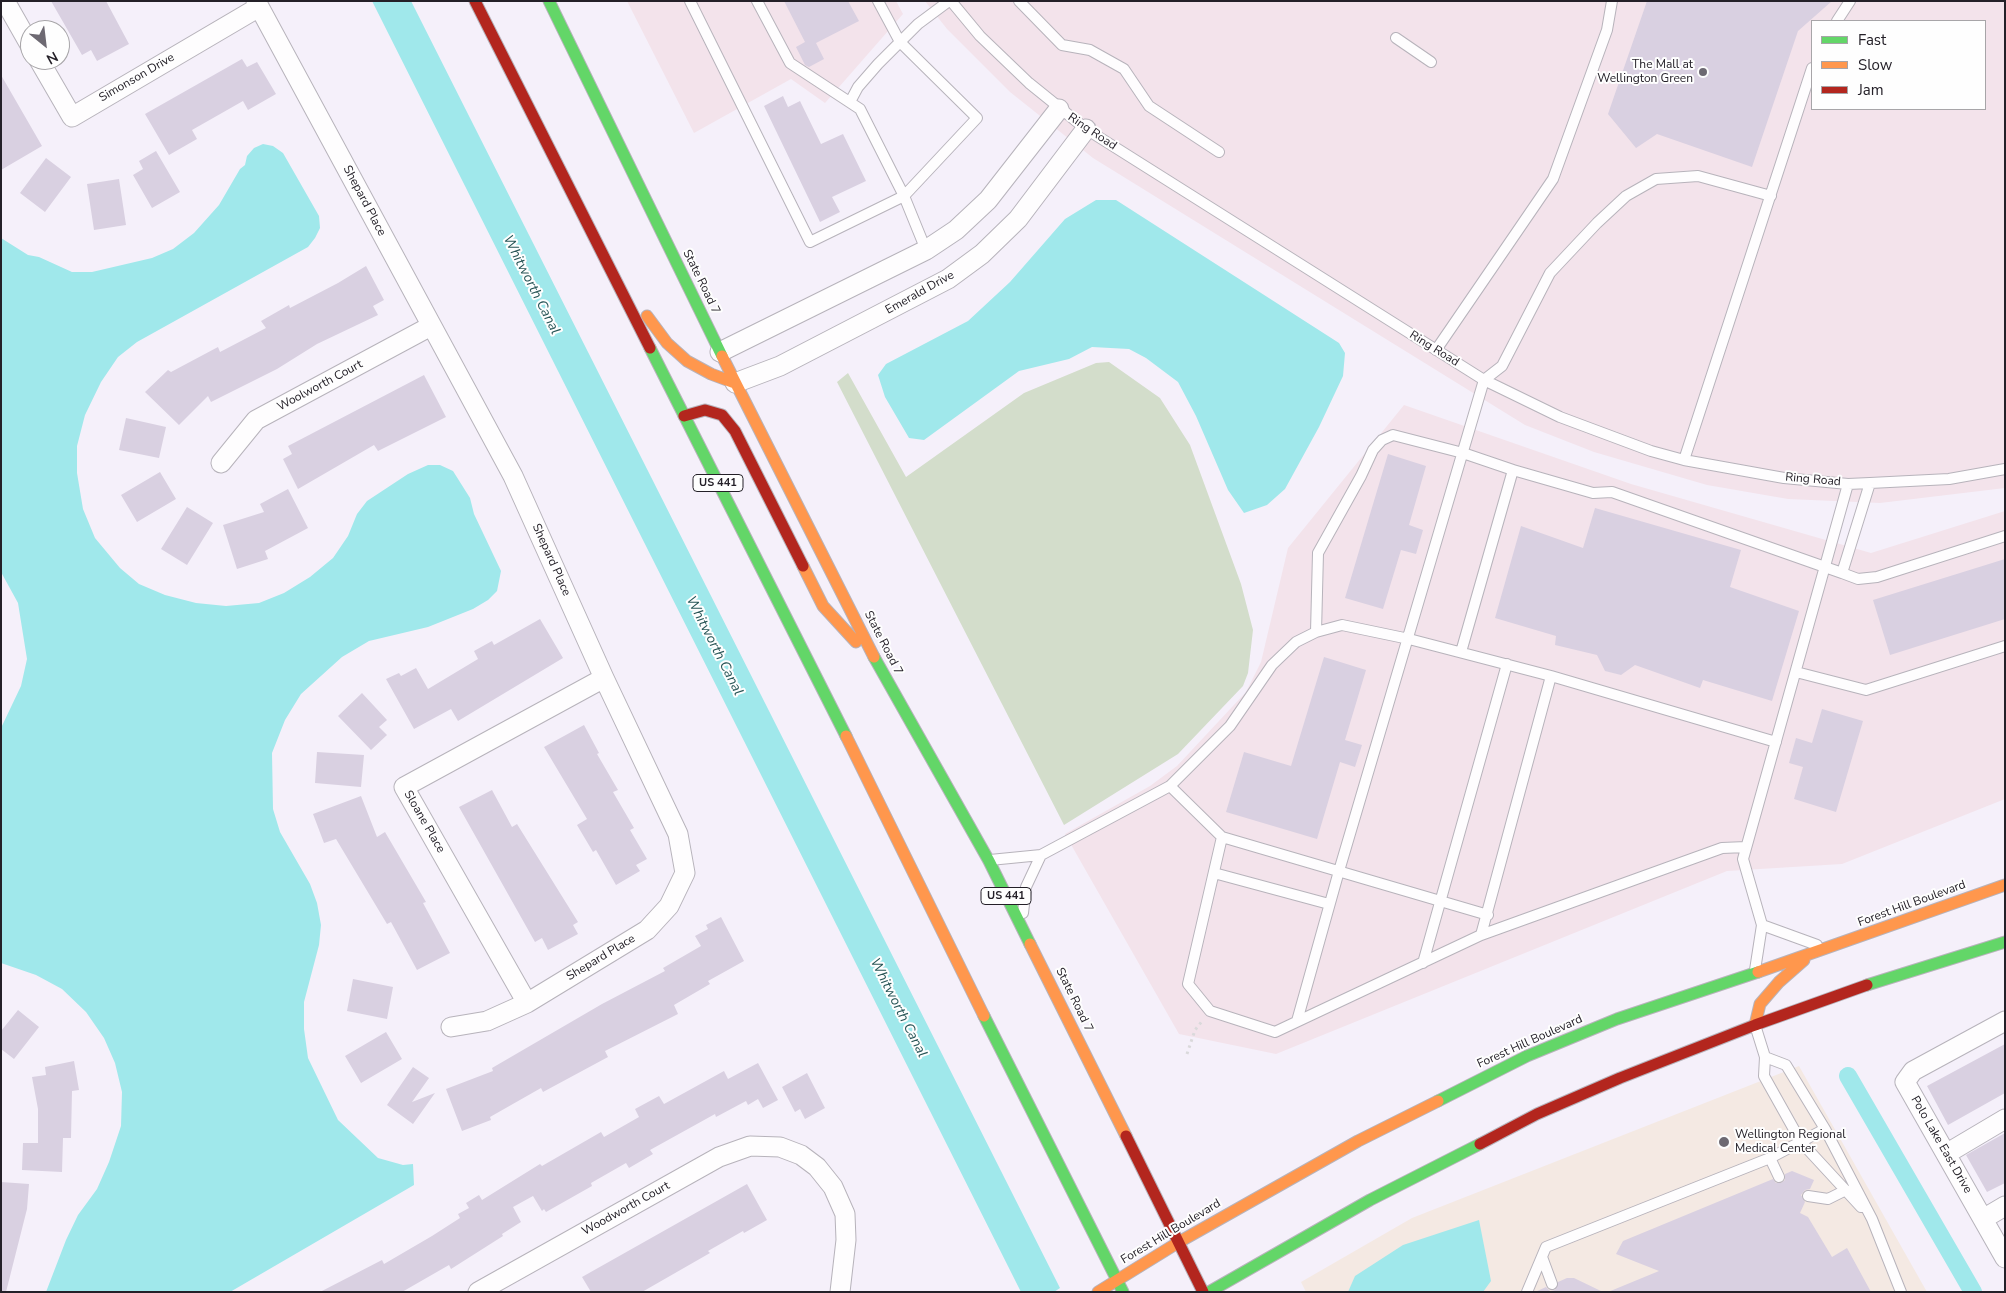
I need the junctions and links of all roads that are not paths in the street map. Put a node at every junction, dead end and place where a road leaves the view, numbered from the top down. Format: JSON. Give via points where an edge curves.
{"nodes":[{"id":1,"x":5,"y":1,"type":"edge"},
{"id":2,"x":475,"y":1,"type":"edge"},
{"id":3,"x":549,"y":1,"type":"edge"},
{"id":4,"x":690,"y":1,"type":"edge"},
{"id":5,"x":757,"y":1,"type":"edge"},
{"id":6,"x":878,"y":1,"type":"edge"},
{"id":7,"x":950,"y":1,"type":"edge"},
{"id":8,"x":1019,"y":1,"type":"edge"},
{"id":9,"x":1612,"y":1,"type":"edge"},
{"id":10,"x":1850,"y":1,"type":"edge"},
{"id":11,"x":258,"y":4,"type":"edge"},
{"id":12,"x":1838,"y":20,"type":"edge"},
{"id":13,"x":20,"y":27,"type":"edge"},
{"id":14,"x":1396,"y":38,"type":"dead end"},
{"id":15,"x":900,"y":42,"type":"junction"},
{"id":16,"x":1431,"y":62,"type":"dead end"},
{"id":17,"x":45,"y":70,"type":"edge"},
{"id":18,"x":1811,"y":71,"type":"edge"},
{"id":19,"x":850,"y":102,"type":"junction"},
{"id":20,"x":1059,"y":109,"type":"junction"},
{"id":21,"x":1086,"y":129,"type":"junction"},
{"id":22,"x":1219,"y":152,"type":"dead end"},
{"id":23,"x":904,"y":196,"type":"junction"},
{"id":24,"x":1770,"y":196,"type":"junction"},
{"id":25,"x":926,"y":250,"type":"junction"},
{"id":26,"x":602,"y":254,"type":"junction"},
{"id":27,"x":432,"y":326,"type":"junction"},
{"id":28,"x":1436,"y":350,"type":"junction"},
{"id":29,"x":720,"y":352,"type":"junction"},
{"id":30,"x":1484,"y":380,"type":"junction"},
{"id":31,"x":735,"y":383,"type":"junction"},
{"id":32,"x":684,"y":416,"type":"junction"},
{"id":33,"x":1463,"y":453,"type":"junction"},
{"id":34,"x":1684,"y":460,"type":"junction"},
{"id":35,"x":221,"y":463,"type":"dead end"},
{"id":36,"x":2005,"y":469,"type":"edge"},
{"id":37,"x":1513,"y":470,"type":"junction"},
{"id":38,"x":1870,"y":483,"type":"junction"},
{"id":39,"x":1848,"y":484,"type":"junction"},
{"id":40,"x":2005,"y":536,"type":"edge"},
{"id":41,"x":1825,"y":567,"type":"junction"},
{"id":42,"x":1842,"y":573,"type":"junction"},
{"id":43,"x":1316,"y":632,"type":"junction"},
{"id":44,"x":1408,"y":639,"type":"junction"},
{"id":45,"x":2005,"y":646,"type":"edge"},
{"id":46,"x":1461,"y":652,"type":"junction"},
{"id":47,"x":1507,"y":664,"type":"junction"},
{"id":48,"x":879,"y":667,"type":"junction"},
{"id":49,"x":1796,"y":672,"type":"junction"},
{"id":50,"x":1552,"y":676,"type":"junction"},
{"id":51,"x":604,"y":678,"type":"junction"},
{"id":52,"x":1776,"y":742,"type":"junction"},
{"id":53,"x":1170,"y":786,"type":"junction"},
{"id":54,"x":1222,"y":838,"type":"junction"},
{"id":55,"x":1746,"y":847,"type":"junction"},
{"id":56,"x":1041,"y":855,"type":"junction"},
{"id":57,"x":989,"y":860,"type":"junction"},
{"id":58,"x":1338,"y":871,"type":"junction"},
{"id":59,"x":1214,"y":872,"type":"junction"},
{"id":60,"x":2005,"y":885,"type":"edge"},
{"id":61,"x":1438,"y":900,"type":"junction"},
{"id":62,"x":1329,"y":904,"type":"junction"},
{"id":63,"x":1488,"y":915,"type":"junction"},
{"id":64,"x":1762,"y":925,"type":"junction"},
{"id":65,"x":1024,"y":931,"type":"junction"},
{"id":66,"x":1481,"y":935,"type":"junction"},
{"id":67,"x":2005,"y":942,"type":"edge"},
{"id":68,"x":1828,"y":948,"type":"junction"},
{"id":69,"x":1810,"y":954,"type":"junction"},
{"id":70,"x":1422,"y":962,"type":"junction"},
{"id":71,"x":1754,"y":971,"type":"junction"},
{"id":72,"x":528,"y":1003,"type":"junction"},
{"id":73,"x":1296,"y":1021,"type":"junction"},
{"id":74,"x":2005,"y":1021,"type":"edge"},
{"id":75,"x":1755,"y":1025,"type":"junction"},
{"id":76,"x":451,"y":1027,"type":"dead end"},
{"id":77,"x":1765,"y":1057,"type":"junction"},
{"id":78,"x":2005,"y":1119,"type":"edge"},
{"id":79,"x":1825,"y":1129,"type":"junction"},
{"id":80,"x":1800,"y":1142,"type":"junction"},
{"id":81,"x":1946,"y":1154,"type":"junction"},
{"id":82,"x":1770,"y":1158,"type":"junction"},
{"id":83,"x":1779,"y":1177,"type":"dead end"},
{"id":84,"x":1846,"y":1190,"type":"junction"},
{"id":85,"x":1808,"y":1196,"type":"dead end"},
{"id":86,"x":2005,"y":1206,"type":"edge"},
{"id":87,"x":1872,"y":1219,"type":"junction"},
{"id":88,"x":1983,"y":1219,"type":"junction"},
{"id":89,"x":1179,"y":1242,"type":"junction"},
{"id":90,"x":1542,"y":1257,"type":"junction"},
{"id":91,"x":2005,"y":1258,"type":"edge"},
{"id":92,"x":1118,"y":1280,"type":"junction"},
{"id":93,"x":1552,"y":1284,"type":"dead end"},
{"id":94,"x":478,"y":1292,"type":"edge"},
{"id":95,"x":840,"y":1292,"type":"edge"},
{"id":96,"x":1098,"y":1292,"type":"edge"},
{"id":97,"x":1123,"y":1292,"type":"edge"},
{"id":98,"x":1203,"y":1292,"type":"edge"},
{"id":99,"x":1209,"y":1292,"type":"edge"},
{"id":100,"x":1527,"y":1292,"type":"edge"},
{"id":101,"x":1900,"y":1292,"type":"edge"}],
"edges":[{"from":1,"to":13,"type":"street"},
{"from":2,"to":26,"type":"main road","number":"US 441"},
{"from":3,"to":29,"type":"main road","name":"State Road 7","number":"US 441"},
{"from":4,"to":23,"type":"lane","via":[[810,242]]},
{"from":5,"to":19,"type":"lane","via":[[790,63]]},
{"from":6,"to":15,"type":"lane"},
{"from":7,"to":15,"type":"lane","via":[[918,24]]},
{"from":7,"to":20,"type":"lane","name":"Ring Road","via":[[980,36]]},
{"from":8,"to":22,"type":"lane","via":[[1062,45],[1090,50],[1124,69],[1149,106]]},
{"from":9,"to":28,"type":"lane","via":[[1607,30],[1553,179]]},
{"from":10,"to":12,"type":"lane"},
{"from":11,"to":17,"type":"street","name":"Simonson Drive","via":[[72,117]]},
{"from":11,"to":27,"type":"street","name":"Shepard Place"},
{"from":14,"to":16,"type":"lane"},
{"from":15,"to":19,"type":"lane","via":[[878,64]]},
{"from":15,"to":23,"type":"lane","via":[[978,118]]},
{"from":18,"to":24,"type":"lane"},
{"from":19,"to":23,"type":"lane","via":[[860,109]]},
{"from":20,"to":21,"type":"lane","name":"Ring Road"},
{"from":20,"to":25,"type":"street","via":[[988,200],[956,230]]},
{"from":21,"to":28,"type":"lane","name":"Ring Road"},
{"from":21,"to":31,"type":"street","name":"Emerald Drive","via":[[1018,219],[982,254],[948,279],[780,366]]},
{"from":23,"to":25,"type":"lane"},
{"from":24,"to":30,"type":"lane","via":[[1698,176],[1656,179],[1626,196],[1550,273],[1502,366]]},
{"from":24,"to":34,"type":"lane"},
{"from":25,"to":29,"type":"street"},
{"from":26,"to":31,"type":"main road","via":[[667,343],[687,361]]},
{"from":26,"to":32,"type":"main road","number":"US 441"},
{"from":27,"to":35,"type":"street","name":"Woolworth Court","via":[[256,420]]},
{"from":27,"to":51,"type":"street","name":"Shepard Place","via":[[513,476]]},
{"from":28,"to":30,"type":"lane","name":"Ring Road"},
{"from":29,"to":31,"type":"main road","name":"State Road 7","number":"US 441"},
{"from":30,"to":33,"type":"lane"},
{"from":30,"to":34,"type":"lane","name":"Ring Road","via":[[1560,417]]},
{"from":31,"to":48,"type":"main road","name":"State Road 7","number":"US 441"},
{"from":32,"to":48,"type":"main road","via":[[705,410],[722,415],[735,431],[823,606]]},
{"from":32,"to":92,"type":"main road","number":"US 441"},
{"from":33,"to":37,"type":"lane"},
{"from":33,"to":43,"type":"lane","via":[[1393,435],[1382,440],[1318,553]]},
{"from":33,"to":44,"type":"lane"},
{"from":34,"to":39,"type":"lane","name":"Ring Road","via":[[1784,478]]},
{"from":36,"to":38,"type":"lane","name":"Ring Road","via":[[1949,479]]},
{"from":37,"to":41,"type":"lane","via":[[1593,492],[1612,492]]},
{"from":37,"to":46,"type":"lane"},
{"from":38,"to":39,"type":"lane","name":"Ring Road"},
{"from":38,"to":42,"type":"lane"},
{"from":39,"to":41,"type":"lane"},
{"from":40,"to":42,"type":"lane","via":[[1877,578],[1858,578]]},
{"from":41,"to":42,"type":"lane"},
{"from":41,"to":49,"type":"lane"},
{"from":43,"to":44,"type":"lane","via":[[1342,625]]},
{"from":43,"to":53,"type":"lane","via":[[1296,642],[1272,665],[1230,726]]},
{"from":44,"to":46,"type":"lane"},
{"from":44,"to":58,"type":"lane"},
{"from":45,"to":49,"type":"lane","via":[[1866,690]]},
{"from":46,"to":47,"type":"lane"},
{"from":47,"to":50,"type":"lane"},
{"from":47,"to":61,"type":"lane"},
{"from":48,"to":57,"type":"main road","name":"State Road 7","number":"US 441"},
{"from":49,"to":52,"type":"lane"},
{"from":50,"to":52,"type":"lane"},
{"from":50,"to":63,"type":"lane"},
{"from":51,"to":72,"type":"street","name":"Shepard Place","via":[[678,834],[685,873],[669,906],[647,930]]},
{"from":51,"to":72,"type":"street","name":"Sloane Place","via":[[404,787]]},
{"from":52,"to":55,"type":"lane"},
{"from":53,"to":54,"type":"lane"},
{"from":53,"to":56,"type":"lane"},
{"from":54,"to":58,"type":"lane"},
{"from":54,"to":59,"type":"lane"},
{"from":55,"to":64,"type":"lane","via":[[1743,860]]},
{"from":55,"to":66,"type":"lane","via":[[1722,848]]},
{"from":56,"to":57,"type":"lane"},
{"from":56,"to":65,"type":"lane","via":[[1026,887]]},
{"from":57,"to":65,"type":"main road","name":"State Road 7","number":"US 441"},
{"from":58,"to":61,"type":"lane"},
{"from":58,"to":62,"type":"lane"},
{"from":59,"to":62,"type":"lane"},
{"from":59,"to":73,"type":"lane","via":[[1188,984],[1210,1011],[1275,1032]]},
{"from":60,"to":68,"type":"main road","name":"Forest Hill Boulevard"},
{"from":61,"to":63,"type":"lane"},
{"from":61,"to":70,"type":"lane"},
{"from":62,"to":73,"type":"lane"},
{"from":63,"to":66,"type":"lane"},
{"from":64,"to":68,"type":"lane","via":[[1806,943]]},
{"from":64,"to":71,"type":"lane"},
{"from":65,"to":89,"type":"main road","name":"State Road 7","number":"US 441"},
{"from":66,"to":70,"type":"lane"},
{"from":67,"to":75,"type":"main road","via":[[1861,987]]},
{"from":68,"to":69,"type":"main road","name":"Forest Hill Boulevard"},
{"from":69,"to":71,"type":"main road","name":"Forest Hill Boulevard"},
{"from":69,"to":75,"type":"main road","via":[[1778,982],[1760,1004]]},
{"from":70,"to":73,"type":"lane"},
{"from":71,"to":89,"type":"main road","name":"Forest Hill Boulevard","via":[[1617,1019],[1527,1056],[1358,1141]]},
{"from":72,"to":76,"type":"street","name":"Shepard Place","via":[[487,1021]]},
{"from":74,"to":81,"type":"street","name":"Polo Lake East Drive","via":[[1912,1071],[1905,1082]]},
{"from":75,"to":77,"type":"lane"},
{"from":75,"to":99,"type":"main road","via":[[1537,1114],[1370,1200]]},
{"from":77,"to":79,"type":"lane","via":[[1786,1065]]},
{"from":77,"to":80,"type":"lane","via":[[1764,1076]]},
{"from":78,"to":81,"type":"street"},
{"from":79,"to":80,"type":"lane"},
{"from":79,"to":87,"type":"lane"},
{"from":80,"to":82,"type":"lane"},
{"from":80,"to":84,"type":"lane"},
{"from":81,"to":88,"type":"street","name":"Polo Lake East Drive"},
{"from":82,"to":83,"type":"lane"},
{"from":82,"to":90,"type":"lane","via":[[1546,1247]]},
{"from":84,"to":85,"type":"lane","via":[[1828,1198]]},
{"from":84,"to":87,"type":"lane"},
{"from":86,"to":88,"type":"street"},
{"from":87,"to":101,"type":"lane"},
{"from":88,"to":91,"type":"street","name":"Polo Lake East Drive"},
{"from":89,"to":92,"type":"main road","name":"Forest Hill Boulevard"},
{"from":89,"to":98,"type":"main road","name":"State Road 7","number":"US 441"},
{"from":90,"to":93,"type":"lane"},
{"from":90,"to":100,"type":"lane"},
{"from":92,"to":96,"type":"main road","name":"Forest Hill Boulevard"},
{"from":92,"to":97,"type":"main road","number":"US 441"},
{"from":94,"to":95,"type":"street","name":"Woodworth Court","via":[[719,1157],[750,1146],[780,1147],[801,1155],[833,1187],[845,1214],[846,1240]]}]}
